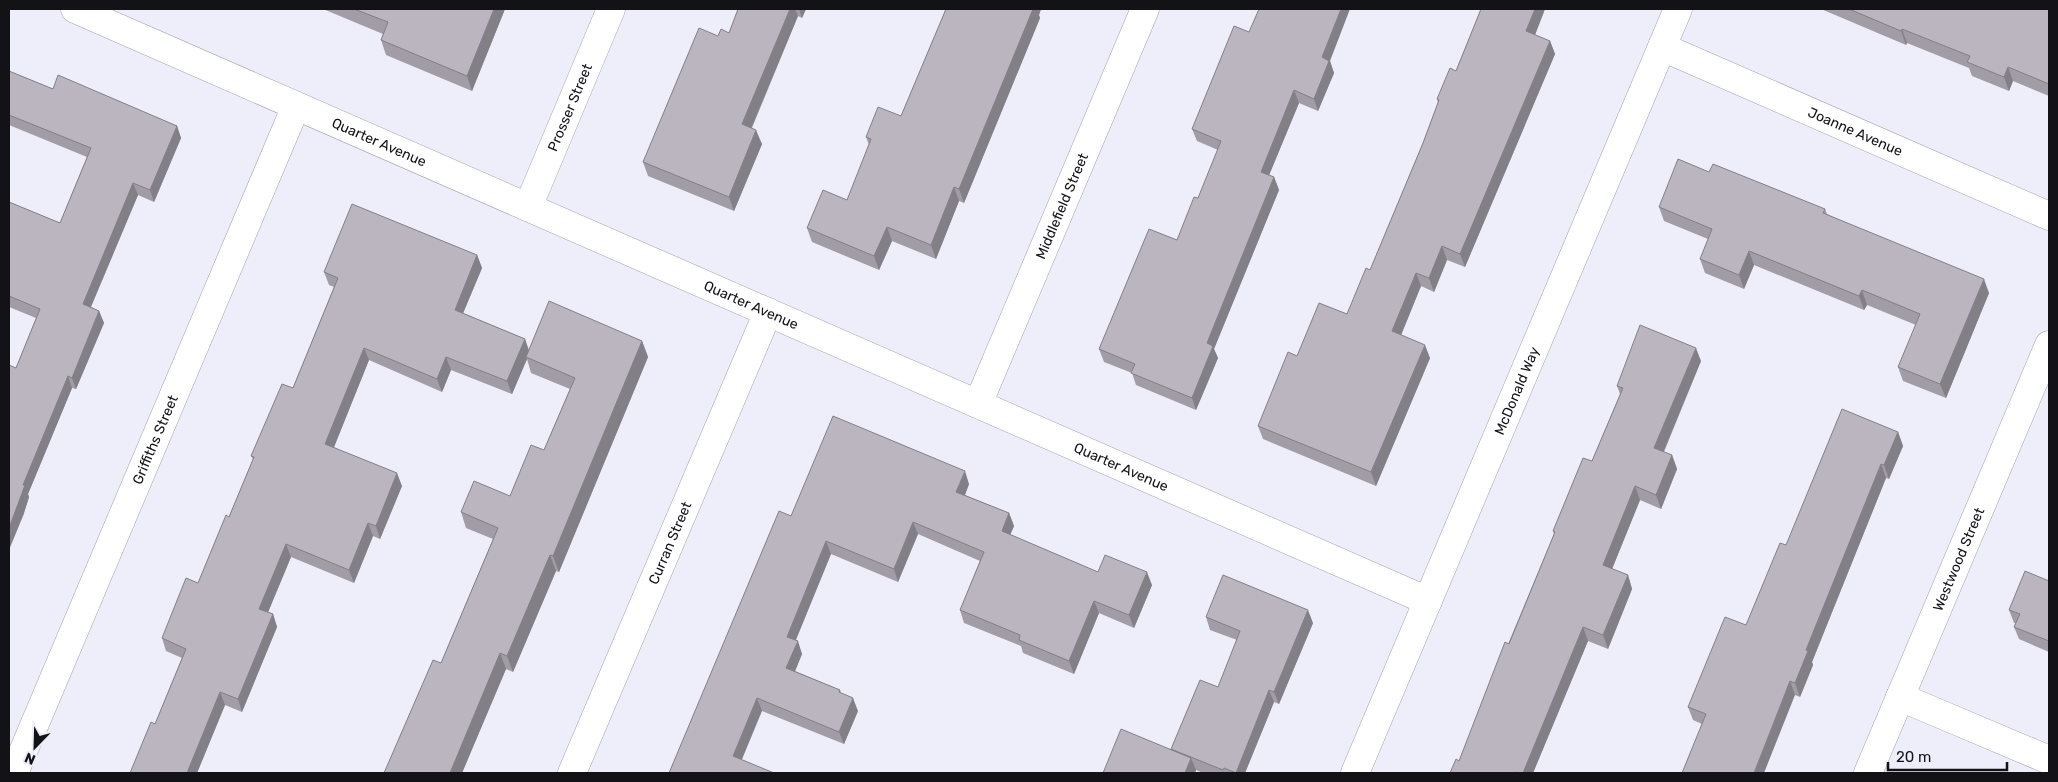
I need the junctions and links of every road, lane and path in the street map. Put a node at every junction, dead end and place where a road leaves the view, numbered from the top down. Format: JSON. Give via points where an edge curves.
{"nodes":[{"id":1,"x":75,"y":9,"type":"edge"},
{"id":2,"x":612,"y":9,"type":"edge"},
{"id":3,"x":1145,"y":9,"type":"edge"},
{"id":4,"x":1678,"y":9,"type":"edge"},
{"id":5,"x":1662,"y":47,"type":"junction"},
{"id":6,"x":296,"y":106,"type":"junction"},
{"id":7,"x":528,"y":207,"type":"junction"},
{"id":8,"x":2049,"y":216,"type":"edge"},
{"id":9,"x":768,"y":312,"type":"junction"},
{"id":10,"x":2049,"y":345,"type":"edge"},
{"id":11,"x":978,"y":404,"type":"junction"},
{"id":12,"x":1428,"y":600,"type":"junction"},
{"id":13,"x":1900,"y":697,"type":"junction"},
{"id":14,"x":2049,"y":760,"type":"edge"},
{"id":15,"x":14,"y":773,"type":"edge"},
{"id":16,"x":572,"y":773,"type":"edge"},
{"id":17,"x":1355,"y":773,"type":"edge"},
{"id":18,"x":1868,"y":773,"type":"edge"}],
"edges":[{"from":1,"to":6,"type":"street","name":"Quarter Avenue"},
{"from":2,"to":7,"type":"street","name":"Prosser Street"},
{"from":3,"to":11,"type":"street","name":"Middlefield Street"},
{"from":4,"to":5,"type":"street","name":"McDonald Way"},
{"from":5,"to":8,"type":"street","name":"Joanne Avenue"},
{"from":5,"to":12,"type":"street","name":"McDonald Way"},
{"from":6,"to":7,"type":"street","name":"Quarter Avenue"},
{"from":6,"to":15,"type":"street","name":"Griffiths Street"},
{"from":7,"to":9,"type":"street","name":"Quarter Avenue"},
{"from":9,"to":11,"type":"street","name":"Quarter Avenue"},
{"from":9,"to":16,"type":"street","name":"Curran Street"},
{"from":10,"to":13,"type":"street","name":"Westwood Street"},
{"from":11,"to":12,"type":"street","name":"Quarter Avenue"},
{"from":12,"to":17,"type":"street","name":"McDonald Way"},
{"from":13,"to":14,"type":"street"},
{"from":13,"to":18,"type":"street","name":"Westwood Street"}]}
